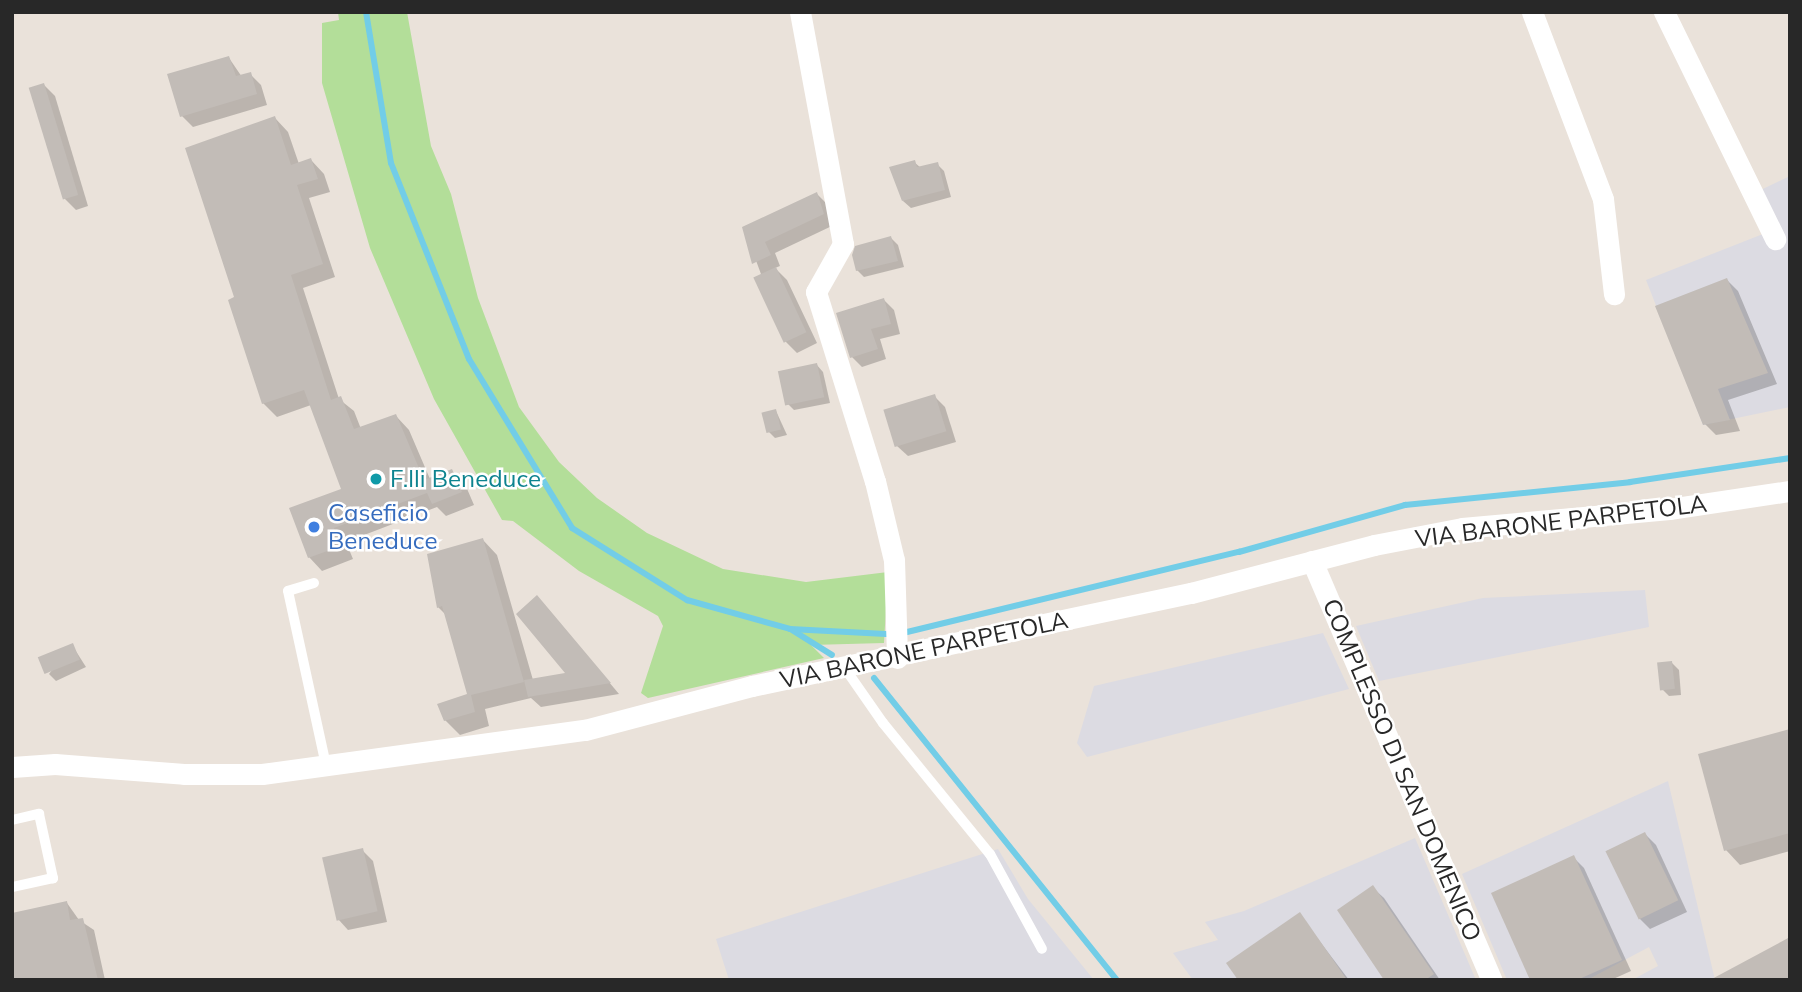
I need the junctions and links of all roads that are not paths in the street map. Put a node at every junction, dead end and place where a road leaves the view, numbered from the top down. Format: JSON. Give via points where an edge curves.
{"nodes":[{"id":1,"x":800,"y":12,"type":"edge"},
{"id":2,"x":1532,"y":12,"type":"edge"},
{"id":3,"x":1664,"y":12,"type":"edge"},
{"id":4,"x":1775,"y":239,"type":"dead end"},
{"id":5,"x":1614,"y":294,"type":"dead end"},
{"id":6,"x":1790,"y":491,"type":"edge"},
{"id":7,"x":1312,"y":561,"type":"junction"},
{"id":8,"x":314,"y":583,"type":"dead end"},
{"id":9,"x":897,"y":658,"type":"junction"},
{"id":10,"x":844,"y":667,"type":"junction"},
{"id":11,"x":326,"y":765,"type":"junction"},
{"id":12,"x":12,"y":767,"type":"edge"},
{"id":13,"x":12,"y":820,"type":"edge"},
{"id":14,"x":12,"y":887,"type":"edge"},
{"id":15,"x":1042,"y":949,"type":"dead end"},
{"id":16,"x":1492,"y":980,"type":"edge"}],
"edges":[{"from":1,"to":9,"type":"street","via":[[843,244],[816,292],[875,481],[894,560]]},
{"from":2,"to":5,"type":"street","via":[[1603,199]]},
{"from":3,"to":4,"type":"street"},
{"from":6,"to":7,"type":"street","name":"VIA BARONE PARPETOLA","via":[[1669,509],[1462,528]]},
{"from":7,"to":9,"type":"street","name":"VIA BARONE PARPETOLA"},
{"from":7,"to":16,"type":"street","name":"COMPLESSO DI SAN DOMENICO"},
{"from":8,"to":11,"type":"lane","via":[[288,591]]},
{"from":9,"to":10,"type":"street","name":"VIA BARONE PARPETOLA"},
{"from":10,"to":11,"type":"street","name":"VIA BARONE PARPETOLA","via":[[655,709],[586,730]]},
{"from":10,"to":15,"type":"lane","via":[[883,723],[990,854]]},
{"from":11,"to":12,"type":"street","name":"VIA BARONE PARPETOLA","via":[[262,774],[184,774],[55,764]]},
{"from":13,"to":14,"type":"lane","via":[[39,814],[53,878]]}]}
